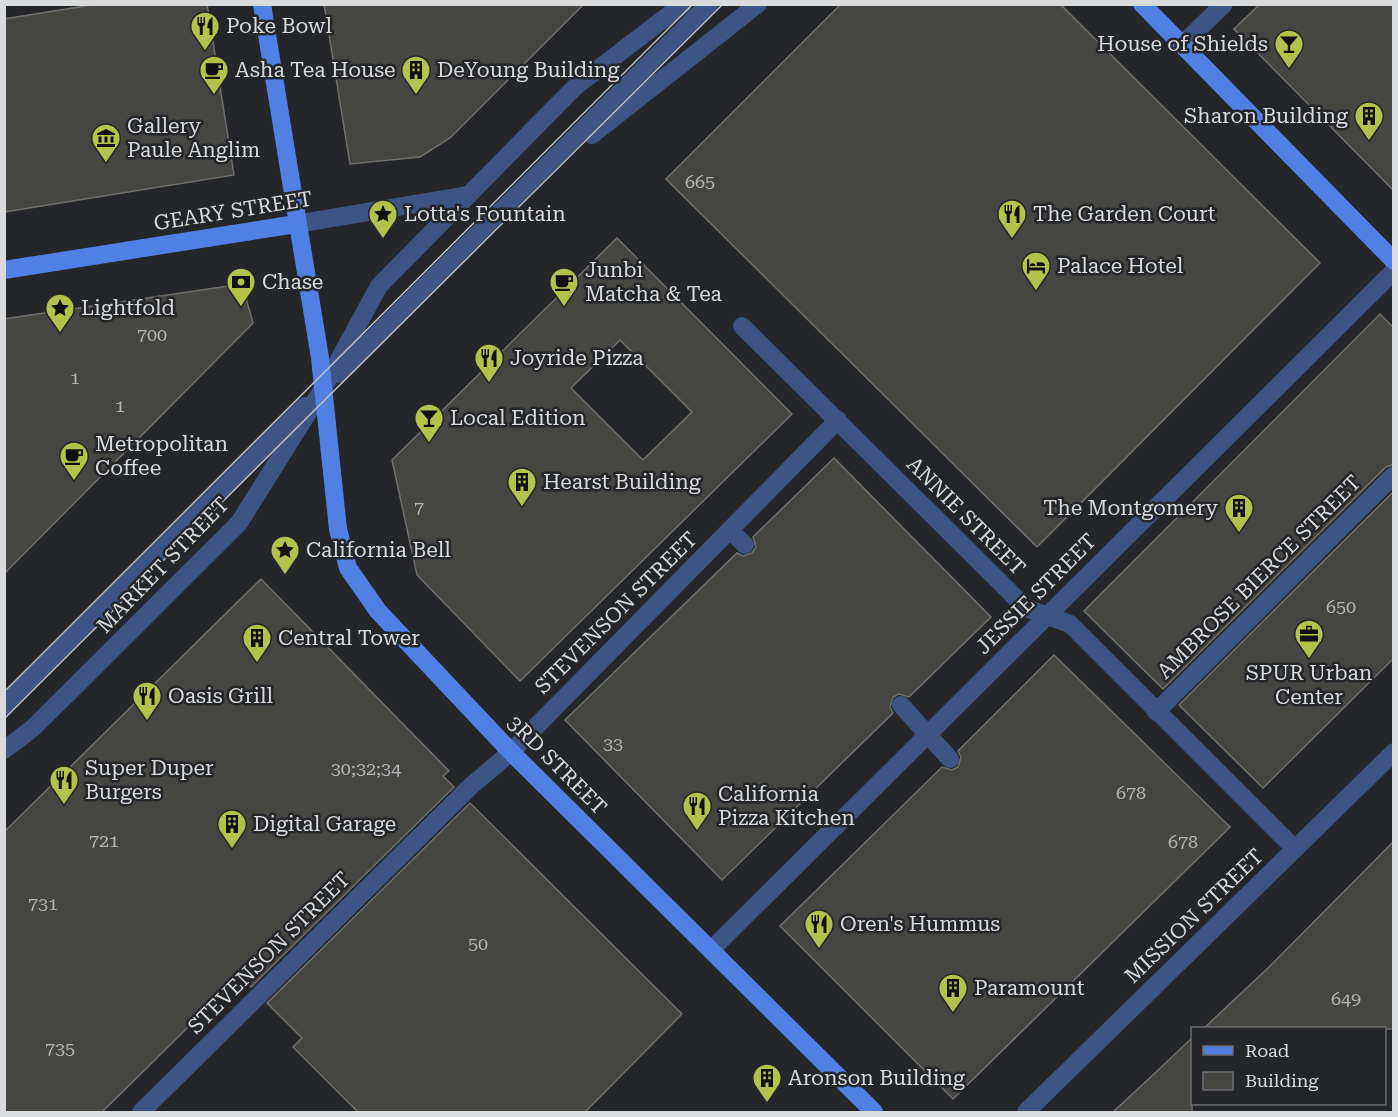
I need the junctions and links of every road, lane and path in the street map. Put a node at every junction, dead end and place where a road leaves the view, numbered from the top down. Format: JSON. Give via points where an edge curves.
{"nodes":[{"id":1,"x":262,"y":4,"type":"edge"},
{"id":2,"x":683,"y":4,"type":"edge"},
{"id":3,"x":709,"y":4,"type":"edge"},
{"id":4,"x":758,"y":4,"type":"edge"},
{"id":5,"x":1143,"y":4,"type":"edge"},
{"id":6,"x":1224,"y":4,"type":"edge"},
{"id":7,"x":1182,"y":45,"type":"junction"},
{"id":8,"x":527,"y":186,"type":"junction"},
{"id":9,"x":469,"y":195,"type":"junction"},
{"id":10,"x":296,"y":224,"type":"junction"},
{"id":11,"x":1394,"y":261,"type":"edge"},
{"id":12,"x":4,"y":270,"type":"edge"},
{"id":13,"x":1394,"y":271,"type":"edge"},
{"id":14,"x":742,"y":326,"type":"dead end"},
{"id":15,"x":324,"y":387,"type":"junction"},
{"id":16,"x":838,"y":420,"type":"junction"},
{"id":17,"x":1394,"y":475,"type":"edge"},
{"id":18,"x":730,"y":530,"type":"junction"},
{"id":19,"x":745,"y":545,"type":"dead end"},
{"id":20,"x":1047,"y":616,"type":"junction"},
{"id":21,"x":901,"y":705,"type":"dead end"},
{"id":22,"x":4,"y":706,"type":"edge"},
{"id":23,"x":1156,"y":712,"type":"junction"},
{"id":24,"x":926,"y":736,"type":"junction"},
{"id":25,"x":4,"y":750,"type":"edge"},
{"id":26,"x":511,"y":752,"type":"junction"},
{"id":27,"x":1394,"y":752,"type":"edge"},
{"id":28,"x":950,"y":759,"type":"dead end"},
{"id":29,"x":1295,"y":849,"type":"junction"},
{"id":30,"x":711,"y":950,"type":"junction"},
{"id":31,"x":141,"y":1113,"type":"edge"},
{"id":32,"x":874,"y":1113,"type":"edge"},
{"id":33,"x":1026,"y":1113,"type":"edge"}],
"edges":[{"from":1,"to":10,"type":"main road","name":"3RD STREET"},
{"from":2,"to":9,"type":"street","name":"MARKET STREET","via":[[576,86]]},
{"from":3,"to":8,"type":"street","name":"MARKET STREET"},
{"from":4,"to":8,"type":"street","name":"MARKET STREET"},
{"from":5,"to":7,"type":"main road"},
{"from":6,"to":7,"type":"street"},
{"from":7,"to":11,"type":"main road"},
{"from":8,"to":15,"type":"street","name":"MARKET STREET"},
{"from":9,"to":10,"type":"street","name":"GEARY STREET"},
{"from":9,"to":15,"type":"street","name":"MARKET STREET","via":[[379,286]]},
{"from":10,"to":12,"type":"main road","name":"GEARY STREET"},
{"from":10,"to":15,"type":"main road","name":"3RD STREET"},
{"from":13,"to":20,"type":"street","name":"JESSIE STREET"},
{"from":14,"to":16,"type":"street","name":"ANNIE STREET"},
{"from":15,"to":22,"type":"street","name":"MARKET STREET"},
{"from":15,"to":25,"type":"street","name":"MARKET STREET","via":[[239,523],[33,728]]},
{"from":15,"to":26,"type":"main road","name":"3RD STREET","via":[[338,529],[348,568],[378,611]]},
{"from":16,"to":18,"type":"street","name":"STEVENSON STREET"},
{"from":16,"to":20,"type":"street","name":"ANNIE STREET","via":[[1026,608]]},
{"from":17,"to":23,"type":"street","name":"AMBROSE BIERCE STREET"},
{"from":18,"to":19,"type":"street"},
{"from":18,"to":26,"type":"street","name":"STEVENSON STREET"},
{"from":20,"to":23,"type":"street","name":"ANNIE STREET","via":[[1070,624]]},
{"from":20,"to":24,"type":"street","name":"JESSIE STREET"},
{"from":21,"to":24,"type":"street"},
{"from":23,"to":29,"type":"street","name":"ANNIE STREET"},
{"from":24,"to":28,"type":"street"},
{"from":24,"to":30,"type":"street","name":"JESSIE STREET"},
{"from":26,"to":30,"type":"main road","name":"3RD STREET"},
{"from":26,"to":31,"type":"street","name":"STEVENSON STREET","via":[[471,786]]},
{"from":27,"to":29,"type":"street","name":"MISSION STREET"},
{"from":29,"to":33,"type":"street","name":"MISSION STREET"},
{"from":30,"to":32,"type":"main road","name":"3RD STREET"}]}
